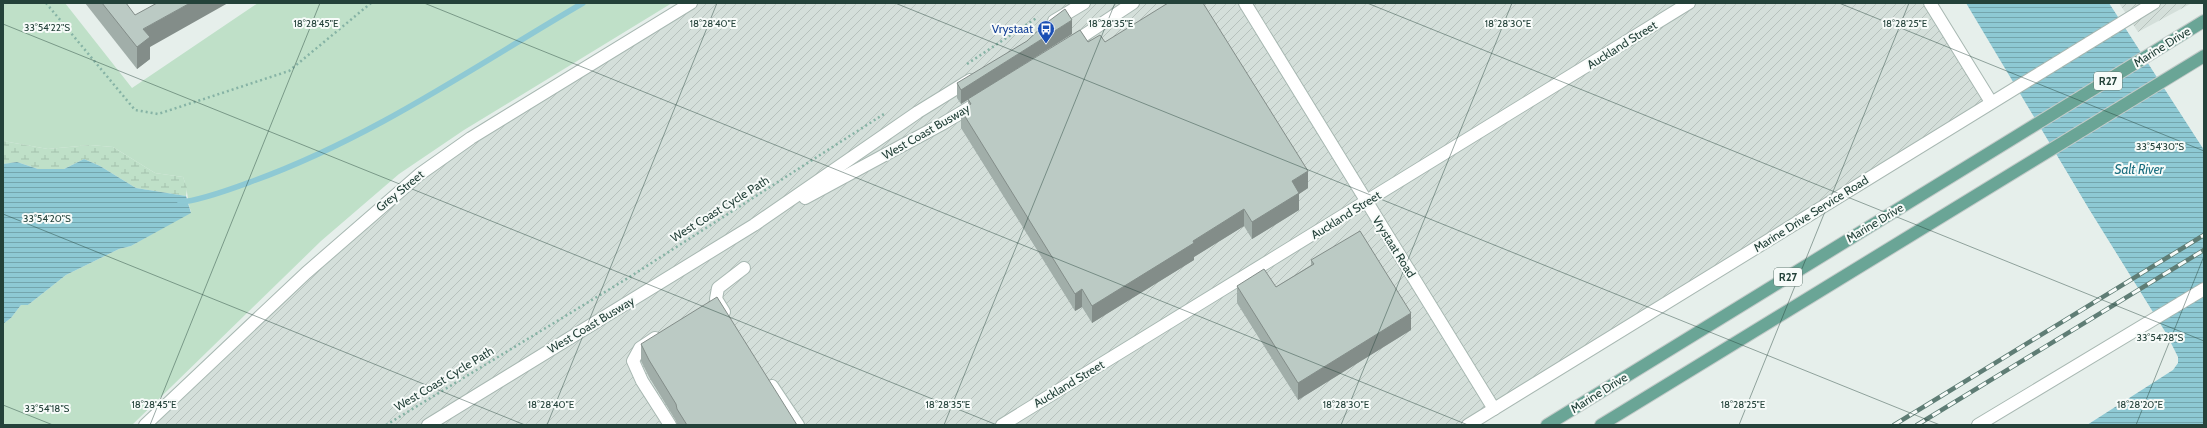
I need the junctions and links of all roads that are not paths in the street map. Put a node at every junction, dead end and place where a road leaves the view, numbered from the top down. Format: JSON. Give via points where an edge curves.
{"nodes":[{"id":1,"x":690,"y":3,"type":"edge"},
{"id":2,"x":1084,"y":3,"type":"edge"},
{"id":3,"x":1132,"y":3,"type":"edge"},
{"id":4,"x":1246,"y":3,"type":"edge"},
{"id":5,"x":1689,"y":3,"type":"edge"},
{"id":6,"x":1930,"y":3,"type":"edge"},
{"id":7,"x":2154,"y":3,"type":"edge"},
{"id":8,"x":2204,"y":21,"type":"edge"},
{"id":9,"x":1043,"y":30,"type":"edge"},
{"id":10,"x":1059,"y":52,"type":"edge"},
{"id":11,"x":2199,"y":59,"type":"edge"},
{"id":12,"x":977,"y":76,"type":"edge"},
{"id":13,"x":987,"y":96,"type":"edge"},
{"id":14,"x":1991,"y":102,"type":"junction"},
{"id":15,"x":1366,"y":202,"type":"junction"},
{"id":16,"x":754,"y":225,"type":"junction"},
{"id":17,"x":744,"y":268,"type":"dead end"},
{"id":18,"x":2204,"y":289,"type":"edge"},
{"id":19,"x":716,"y":299,"type":"junction"},
{"id":20,"x":703,"y":307,"type":"edge"},
{"id":21,"x":729,"y":319,"type":"edge"},
{"id":22,"x":665,"y":331,"type":"edge"},
{"id":23,"x":767,"y":378,"type":"edge"},
{"id":24,"x":1494,"y":409,"type":"junction"},
{"id":25,"x":145,"y":425,"type":"edge"},
{"id":26,"x":428,"y":425,"type":"edge"},
{"id":27,"x":670,"y":425,"type":"edge"},
{"id":28,"x":798,"y":425,"type":"edge"},
{"id":29,"x":1002,"y":425,"type":"edge"},
{"id":30,"x":1468,"y":425,"type":"edge"},
{"id":31,"x":1547,"y":425,"type":"edge"},
{"id":32,"x":1601,"y":425,"type":"edge"},
{"id":33,"x":1978,"y":425,"type":"edge"}],
"edges":[{"from":1,"to":25,"type":"street","name":"Grey Street","via":[[471,138],[420,174],[306,273]]},
{"from":2,"to":9,"type":"street"},
{"from":3,"to":10,"type":"street"},
{"from":4,"to":15,"type":"street","name":"Vrystaat Road"},
{"from":5,"to":15,"type":"street","name":"Auckland Street"},
{"from":6,"to":14,"type":"street"},
{"from":7,"to":14,"type":"street","name":"Marine Drive Service Road"},
{"from":8,"to":31,"type":"main road","name":"Marine Drive","number":"R27"},
{"from":11,"to":32,"type":"main road","number":"R27"},
{"from":12,"to":16,"type":"street","name":"West Coast Busway","via":[[918,112]]},
{"from":13,"to":16,"type":"street","name":"West Coast Busway","via":[[928,132]]},
{"from":14,"to":24,"type":"street","name":"Marine Drive Service Road"},
{"from":15,"to":24,"type":"street","name":"Vrystaat Road"},
{"from":15,"to":29,"type":"street","name":"Auckland Street"},
{"from":16,"to":26,"type":"street","name":"West Coast Busway"},
{"from":17,"to":19,"type":"street","via":[[718,288]]},
{"from":18,"to":33,"type":"street"},
{"from":19,"to":20,"type":"street"},
{"from":19,"to":21,"type":"street"},
{"from":22,"to":27,"type":"street","via":[[640,348],[633,362]]},
{"from":23,"to":28,"type":"street"},
{"from":24,"to":30,"type":"street","name":"Marine Drive Service Road"}]}
